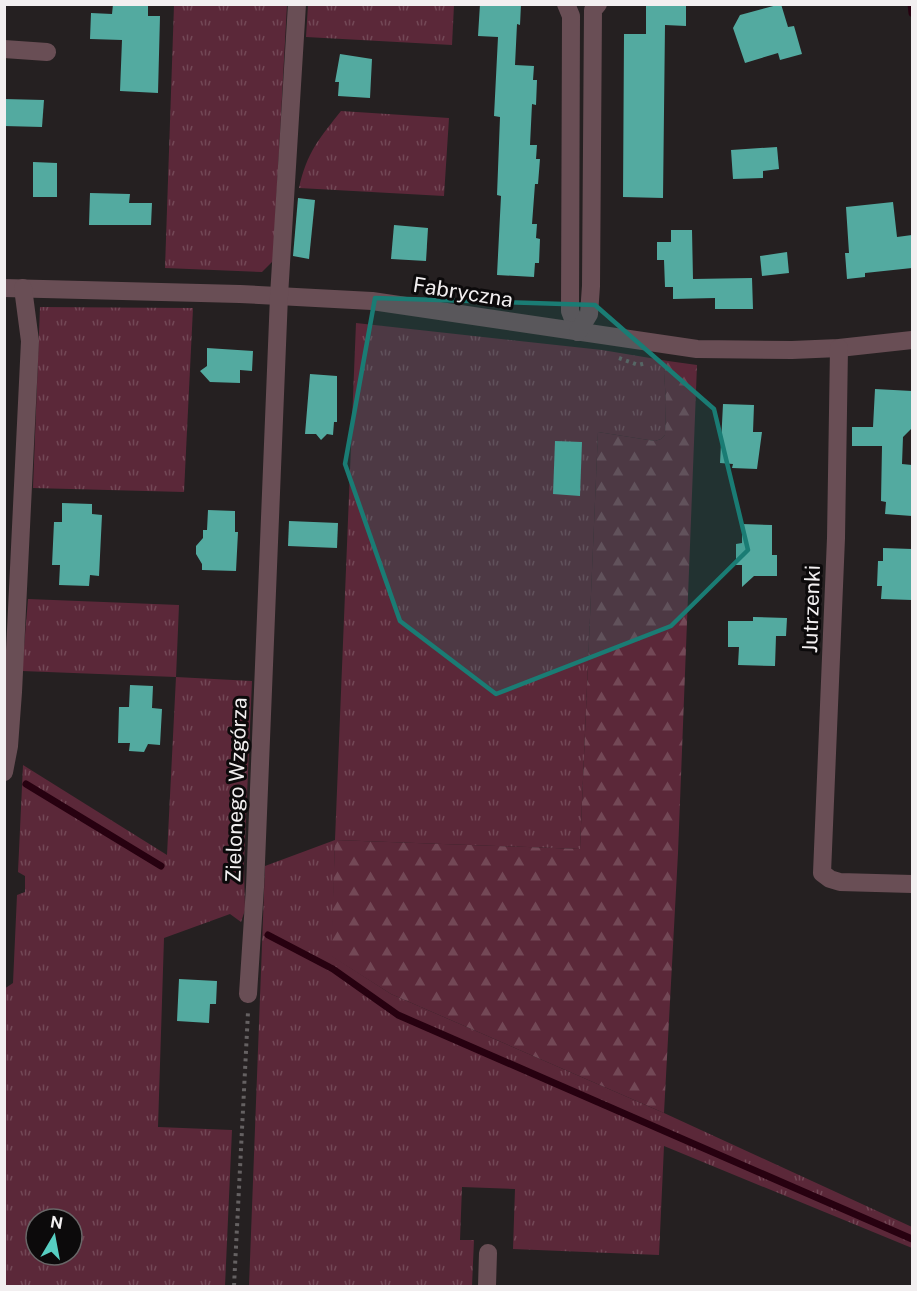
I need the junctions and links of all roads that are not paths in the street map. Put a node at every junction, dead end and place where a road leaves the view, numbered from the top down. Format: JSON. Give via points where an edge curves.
{"nodes":[{"id":1,"x":297,"y":4,"type":"edge"},
{"id":2,"x":566,"y":4,"type":"edge"},
{"id":3,"x":598,"y":4,"type":"edge"},
{"id":4,"x":4,"y":49,"type":"edge"},
{"id":5,"x":46,"y":52,"type":"dead end"},
{"id":6,"x":14,"y":288,"type":"edge"},
{"id":7,"x":279,"y":296,"type":"junction"},
{"id":8,"x":578,"y":332,"type":"junction"},
{"id":9,"x":912,"y":340,"type":"edge"},
{"id":10,"x":839,"y":348,"type":"junction"},
{"id":11,"x":4,"y":772,"type":"edge"},
{"id":12,"x":912,"y":884,"type":"edge"},
{"id":13,"x":248,"y":994,"type":"road end"},
{"id":14,"x":488,"y":1253,"type":"dead end"},
{"id":15,"x":487,"y":1287,"type":"edge"}],
"edges":[{"from":1,"to":7,"type":"street","name":"Zielonego Wzgórza"},
{"from":2,"to":8,"type":"street","via":[[571,16],[570,311]]},
{"from":3,"to":8,"type":"street","via":[[593,10],[591,286],[589,314]]},
{"from":4,"to":5,"type":"street"},
{"from":6,"to":7,"type":"street","name":"Fabryczna"},
{"from":6,"to":11,"type":"street","via":[[30,341],[13,692]]},
{"from":7,"to":8,"type":"street","name":"Fabryczna","via":[[372,301]]},
{"from":7,"to":13,"type":"street","name":"Zielonego Wzgórza"},
{"from":8,"to":10,"type":"street","name":"Fabryczna","via":[[697,348]]},
{"from":9,"to":10,"type":"street","name":"Fabryczna"},
{"from":10,"to":12,"type":"street","name":"Jutrzenki","via":[[836,549],[822,873],[840,882]]},
{"from":14,"to":15,"type":"street"}]}
